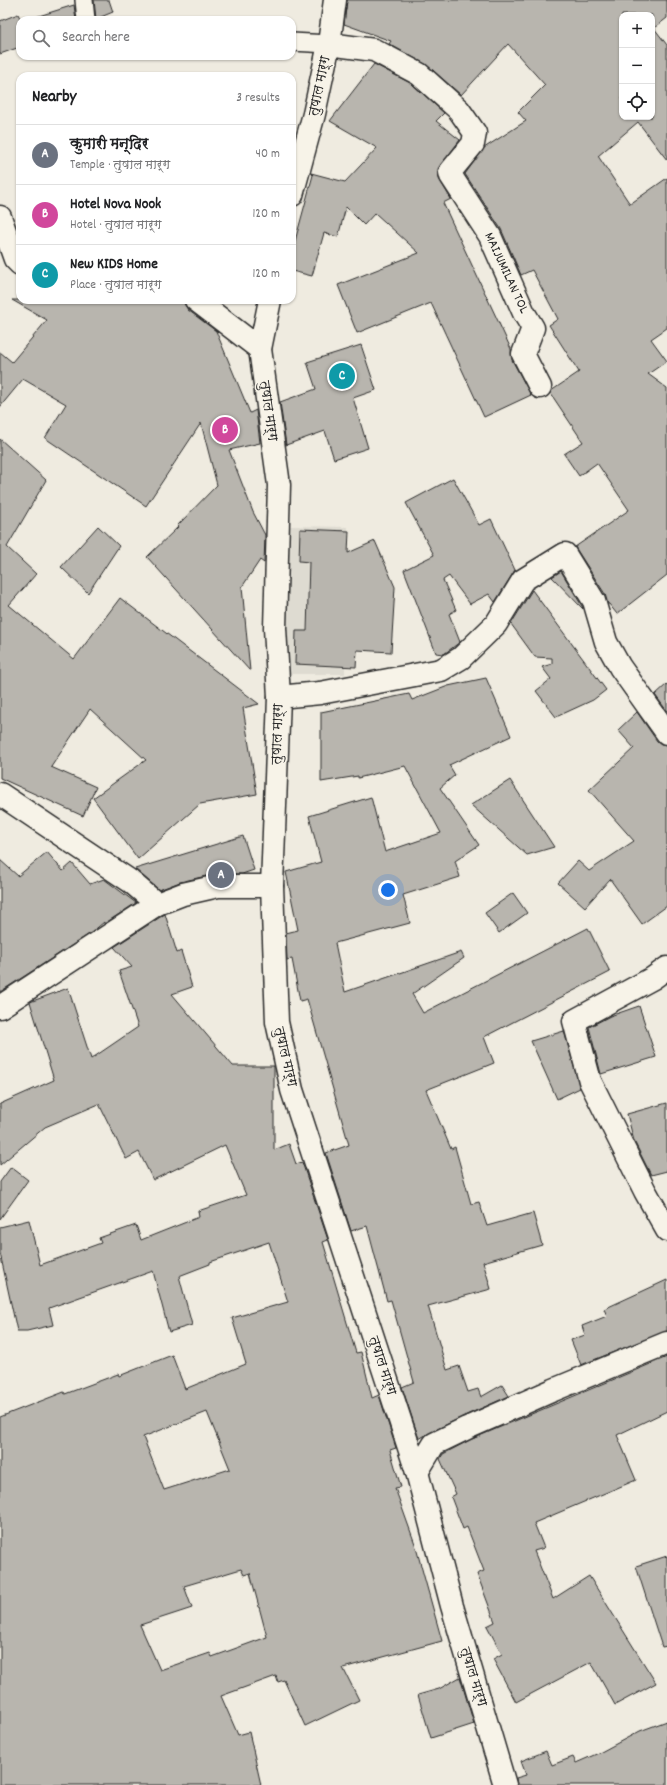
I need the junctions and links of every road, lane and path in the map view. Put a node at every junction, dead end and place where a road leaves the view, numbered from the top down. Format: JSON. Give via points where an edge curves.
{"nodes":[{"id":1,"x":84,"y":0,"type":"edge"},
{"id":2,"x":335,"y":0,"type":"edge"},
{"id":3,"x":86,"y":16,"type":"edge"},
{"id":4,"x":296,"y":42,"type":"edge"},
{"id":5,"x":329,"y":44,"type":"junction"},
{"id":6,"x":296,"y":180,"type":"edge"},
{"id":7,"x":0,"y":217,"type":"edge"},
{"id":8,"x":16,"y":260,"type":"edge"},
{"id":9,"x":201,"y":304,"type":"edge"},
{"id":10,"x":269,"y":304,"type":"edge"},
{"id":11,"x":260,"y":349,"type":"junction"},
{"id":12,"x":540,"y":387,"type":"dead end"},
{"id":13,"x":279,"y":698,"type":"junction"},
{"id":14,"x":667,"y":733,"type":"edge"},
{"id":15,"x":0,"y":794,"type":"edge"},
{"id":16,"x":272,"y":886,"type":"junction"},
{"id":17,"x":157,"y":904,"type":"junction"},
{"id":18,"x":667,"y":968,"type":"edge"},
{"id":19,"x":0,"y":1007,"type":"edge"},
{"id":20,"x":667,"y":1230,"type":"edge"},
{"id":21,"x":667,"y":1343,"type":"edge"},
{"id":22,"x":417,"y":1472,"type":"junction"},
{"id":23,"x":505,"y":1785,"type":"edge"}],
"edges":[{"from":1,"to":3,"type":"street"},
{"from":2,"to":5,"type":"street","name":"तुषाल मार्ग"},
{"from":4,"to":5,"type":"street"},
{"from":5,"to":6,"type":"street","name":"तुषाल मार्ग"},
{"from":5,"to":12,"type":"street","name":"MAIJUMILAN TOL","via":[[374,50],[419,74],[459,110],[475,134],[473,144],[450,172],[451,176],[490,236],[533,328],[523,354]]},
{"from":7,"to":8,"type":"street"},
{"from":9,"to":11,"type":"street"},
{"from":10,"to":11,"type":"street","name":"तुषाल मार्ग"},
{"from":11,"to":13,"type":"street","name":"तुषाल मार्ग","via":[[279,485],[275,628]]},
{"from":13,"to":14,"type":"street","via":[[320,693],[441,670],[461,658],[496,624],[523,580],[565,554],[594,601],[606,642],[620,667]]},
{"from":13,"to":16,"type":"street","name":"तुषाल मार्ग"},
{"from":15,"to":17,"type":"street","via":[[130,881]]},
{"from":16,"to":17,"type":"street","via":[[218,886],[183,894]]},
{"from":16,"to":22,"type":"street","name":"तुषाल मार्ग","via":[[277,1022],[292,1090]]},
{"from":17,"to":19,"type":"street"},
{"from":18,"to":20,"type":"street","via":[[574,1021],[590,1081]]},
{"from":21,"to":22,"type":"street","via":[[551,1391],[434,1444]]},
{"from":22,"to":23,"type":"street","name":"तुषाल मार्ग","via":[[452,1606]]}]}
